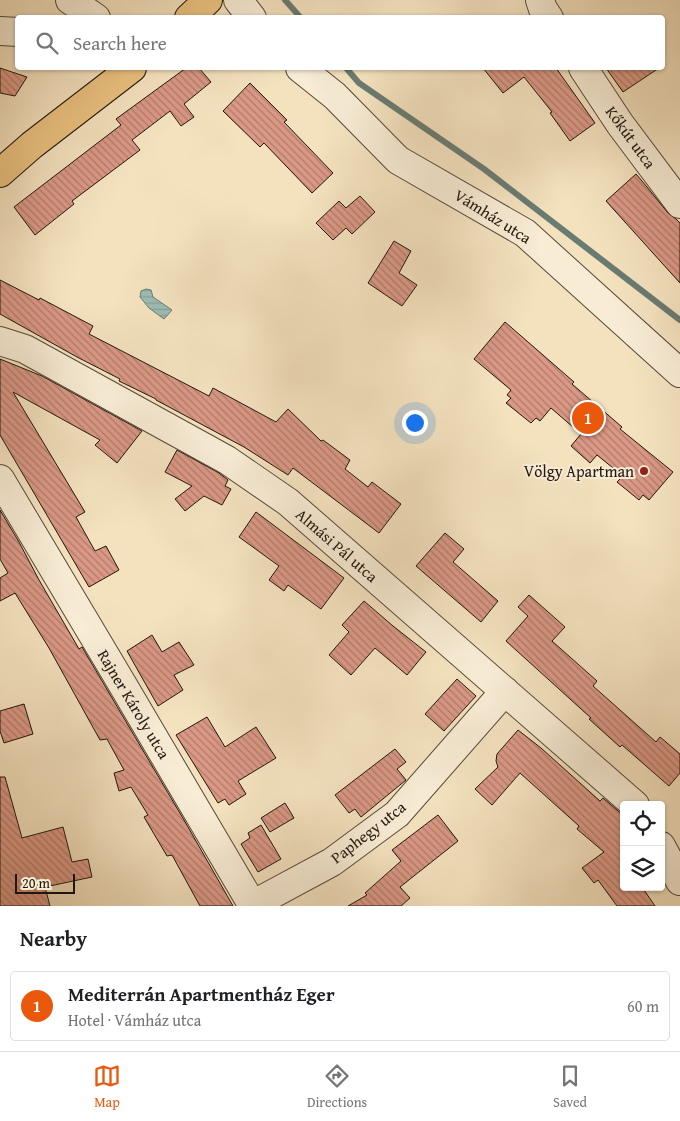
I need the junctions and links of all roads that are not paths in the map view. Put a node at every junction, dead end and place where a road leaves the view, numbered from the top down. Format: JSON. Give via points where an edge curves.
{"nodes":[{"id":1,"x":70,"y":0,"type":"edge"},
{"id":2,"x":208,"y":0,"type":"edge"},
{"id":3,"x":238,"y":0,"type":"edge"},
{"id":4,"x":540,"y":0,"type":"edge"},
{"id":5,"x":92,"y":15,"type":"edge"},
{"id":6,"x":191,"y":15,"type":"edge"},
{"id":7,"x":250,"y":15,"type":"edge"},
{"id":8,"x":547,"y":15,"type":"edge"},
{"id":9,"x":129,"y":70,"type":"edge"},
{"id":10,"x":302,"y":70,"type":"edge"},
{"id":11,"x":584,"y":70,"type":"edge"},
{"id":12,"x":0,"y":173,"type":"edge"},
{"id":13,"x":680,"y":204,"type":"edge"},
{"id":14,"x":0,"y":341,"type":"edge"},
{"id":15,"x":680,"y":373,"type":"edge"},
{"id":16,"x":0,"y":479,"type":"edge"},
{"id":17,"x":7,"y":506,"type":"edge"},
{"id":18,"x":505,"y":690,"type":"junction"},
{"id":19,"x":630,"y":801,"type":"edge"},
{"id":20,"x":665,"y":853,"type":"edge"},
{"id":21,"x":680,"y":881,"type":"edge"},
{"id":22,"x":253,"y":906,"type":"edge"}],
"edges":[{"from":1,"to":5,"type":"street"},
{"from":2,"to":6,"type":"main road"},
{"from":3,"to":7,"type":"street"},
{"from":4,"to":8,"type":"street"},
{"from":9,"to":12,"type":"main road"},
{"from":10,"to":15,"type":"street","name":"Vámház utca","via":[[335,96],[398,160],[525,233]]},
{"from":11,"to":13,"type":"street","name":"Kőkút utca"},
{"from":14,"to":18,"type":"street","name":"Almási Pál utca","via":[[25,349],[227,460],[273,491]]},
{"from":16,"to":17,"type":"street","name":"Rajner Károly utca"},
{"from":17,"to":22,"type":"street","name":"Rajner Károly utca","via":[[122,682]]},
{"from":18,"to":19,"type":"street","name":"Almási Pál utca"},
{"from":18,"to":22,"type":"street","name":"Paphegy utca","via":[[397,814],[332,862]]},
{"from":20,"to":21,"type":"street"}]}
